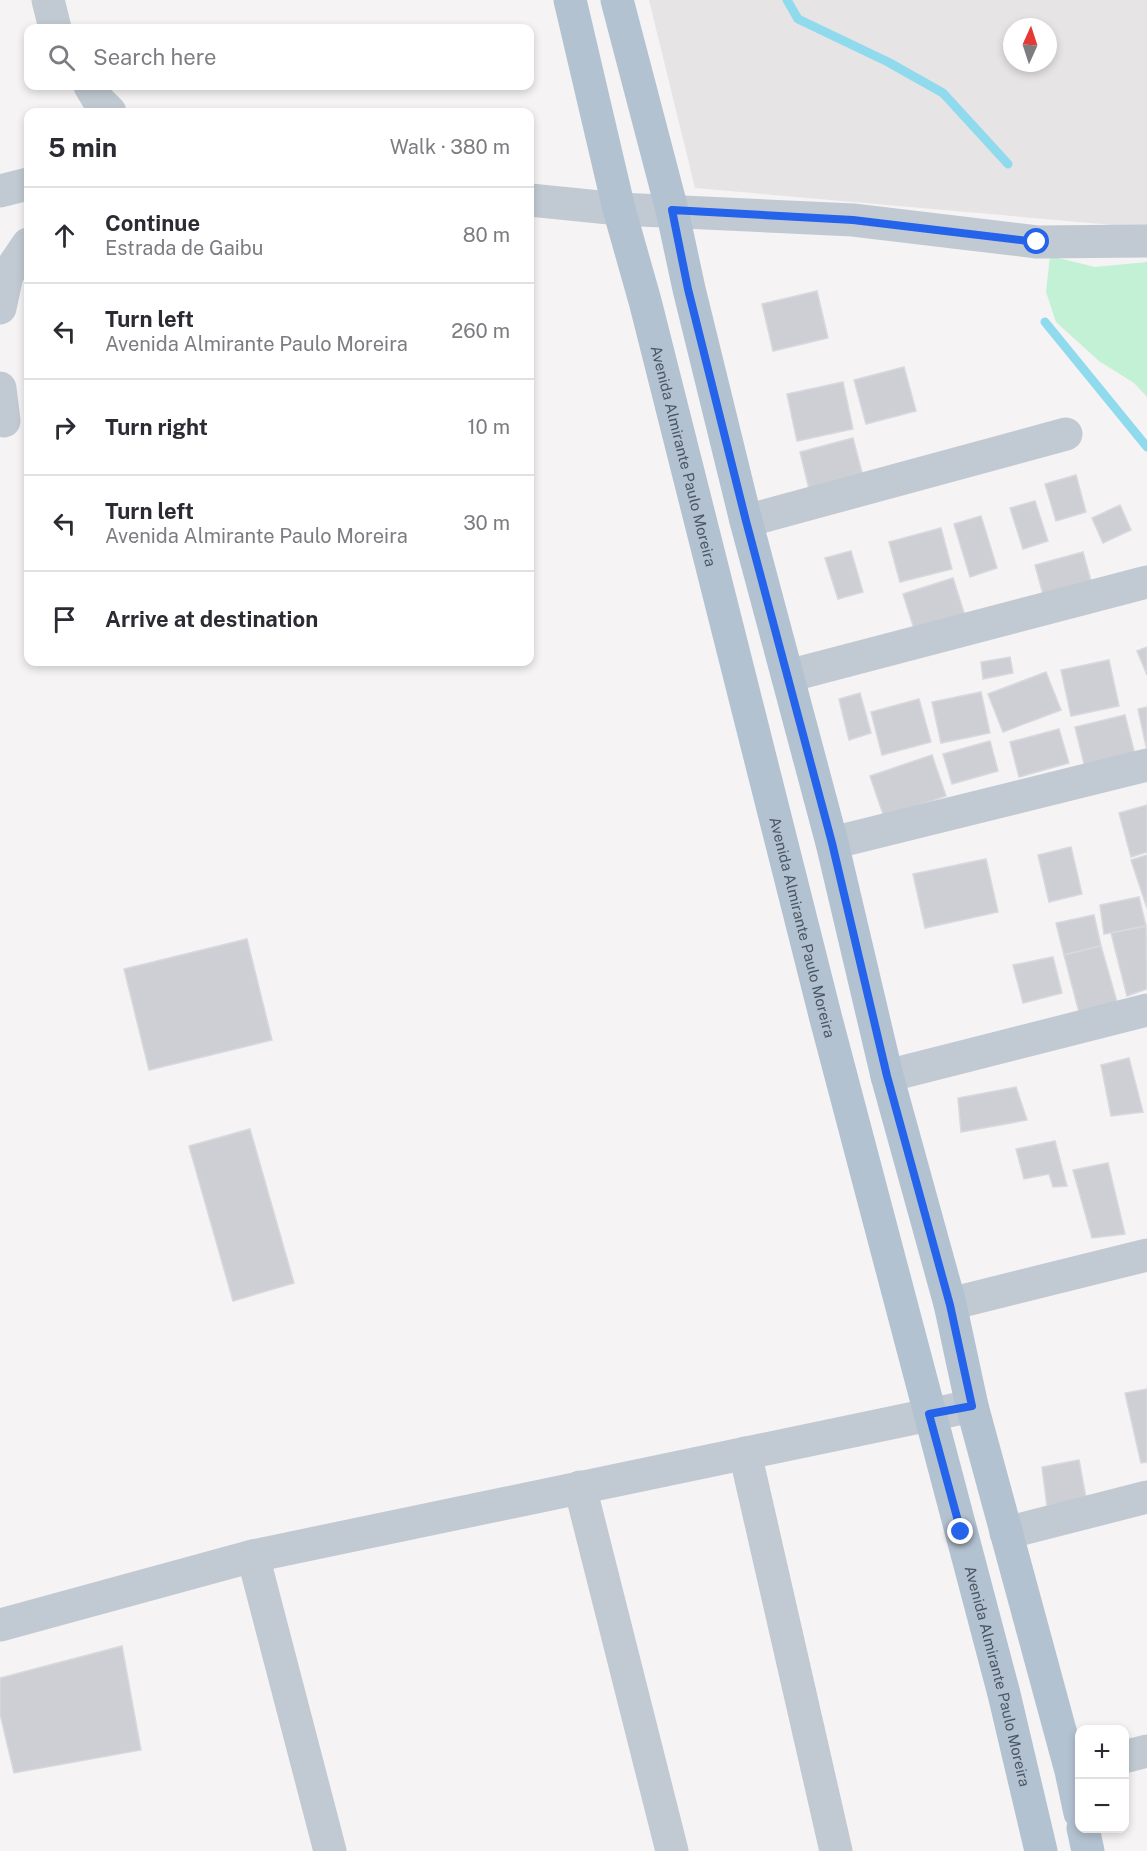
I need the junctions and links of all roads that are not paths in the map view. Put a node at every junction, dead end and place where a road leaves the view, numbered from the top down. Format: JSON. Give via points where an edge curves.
{"nodes":[{"id":1,"x":48,"y":0,"type":"edge"},
{"id":2,"x":570,"y":0,"type":"edge"},
{"id":3,"x":617,"y":0,"type":"edge"},
{"id":4,"x":54,"y":24,"type":"edge"},
{"id":5,"x":92,"y":90,"type":"edge"},
{"id":6,"x":106,"y":108,"type":"edge"},
{"id":7,"x":24,"y":185,"type":"edge"},
{"id":8,"x":0,"y":191,"type":"edge"},
{"id":9,"x":534,"y":200,"type":"edge"},
{"id":10,"x":619,"y":209,"type":"junction"},
{"id":11,"x":672,"y":210,"type":"junction"},
{"id":12,"x":1147,"y":241,"type":"edge"},
{"id":13,"x":24,"y":250,"type":"edge"},
{"id":14,"x":0,"y":308,"type":"edge"},
{"id":15,"x":0,"y":388,"type":"edge"},
{"id":16,"x":4,"y":422,"type":"dead end"},
{"id":17,"x":1066,"y":434,"type":"dead end"},
{"id":18,"x":746,"y":521,"type":"junction"},
{"id":19,"x":1147,"y":582,"type":"edge"},
{"id":20,"x":788,"y":676,"type":"junction"},
{"id":21,"x":1147,"y":765,"type":"edge"},
{"id":22,"x":832,"y":843,"type":"junction"},
{"id":23,"x":1147,"y":1010,"type":"edge"},
{"id":24,"x":887,"y":1076,"type":"junction"},
{"id":25,"x":1147,"y":1255,"type":"edge"},
{"id":26,"x":950,"y":1305,"type":"junction"},
{"id":27,"x":972,"y":1406,"type":"junction"},
{"id":28,"x":929,"y":1414,"type":"junction"},
{"id":29,"x":745,"y":1453,"type":"junction"},
{"id":30,"x":580,"y":1487,"type":"junction"},
{"id":31,"x":1147,"y":1497,"type":"edge"},
{"id":32,"x":1006,"y":1533,"type":"junction"},
{"id":33,"x":253,"y":1556,"type":"junction"},
{"id":34,"x":0,"y":1625,"type":"edge"},
{"id":35,"x":1147,"y":1751,"type":"edge"},
{"id":36,"x":1129,"y":1756,"type":"edge"},
{"id":37,"x":1075,"y":1770,"type":"edge"},
{"id":38,"x":1084,"y":1833,"type":"edge"},
{"id":39,"x":330,"y":1851,"type":"edge"},
{"id":40,"x":672,"y":1851,"type":"edge"},
{"id":41,"x":836,"y":1851,"type":"edge"},
{"id":42,"x":1041,"y":1851,"type":"edge"},
{"id":43,"x":1088,"y":1851,"type":"edge"}],
"edges":[{"from":1,"to":4,"type":"street"},
{"from":2,"to":10,"type":"main road","name":"Avenida Almirante Paulo Moreira"},
{"from":3,"to":11,"type":"main road"},
{"from":5,"to":6,"type":"street"},
{"from":7,"to":8,"type":"street"},
{"from":9,"to":10,"type":"street"},
{"from":10,"to":11,"type":"street"},
{"from":10,"to":28,"type":"main road","name":"Avenida Almirante Paulo Moreira"},
{"from":11,"to":12,"type":"street","via":[[853,220],[1037,242]]},
{"from":11,"to":18,"type":"main road"},
{"from":13,"to":14,"type":"street","via":[[7,275]]},
{"from":15,"to":16,"type":"street"},
{"from":17,"to":18,"type":"street"},
{"from":18,"to":20,"type":"main road"},
{"from":19,"to":20,"type":"street"},
{"from":20,"to":22,"type":"main road"},
{"from":21,"to":22,"type":"street"},
{"from":22,"to":24,"type":"main road"},
{"from":23,"to":24,"type":"street"},
{"from":24,"to":26,"type":"main road"},
{"from":25,"to":26,"type":"street"},
{"from":26,"to":27,"type":"main road"},
{"from":27,"to":28,"type":"street"},
{"from":27,"to":32,"type":"main road"},
{"from":28,"to":29,"type":"street"},
{"from":28,"to":42,"type":"main road","name":"Avenida Almirante Paulo Moreira","via":[[1004,1694]]},
{"from":29,"to":30,"type":"street"},
{"from":29,"to":41,"type":"street"},
{"from":30,"to":33,"type":"street"},
{"from":30,"to":40,"type":"street"},
{"from":31,"to":32,"type":"street"},
{"from":32,"to":37,"type":"main road"},
{"from":33,"to":34,"type":"street"},
{"from":33,"to":39,"type":"street"},
{"from":35,"to":36,"type":"street"},
{"from":38,"to":43,"type":"main road"}]}
